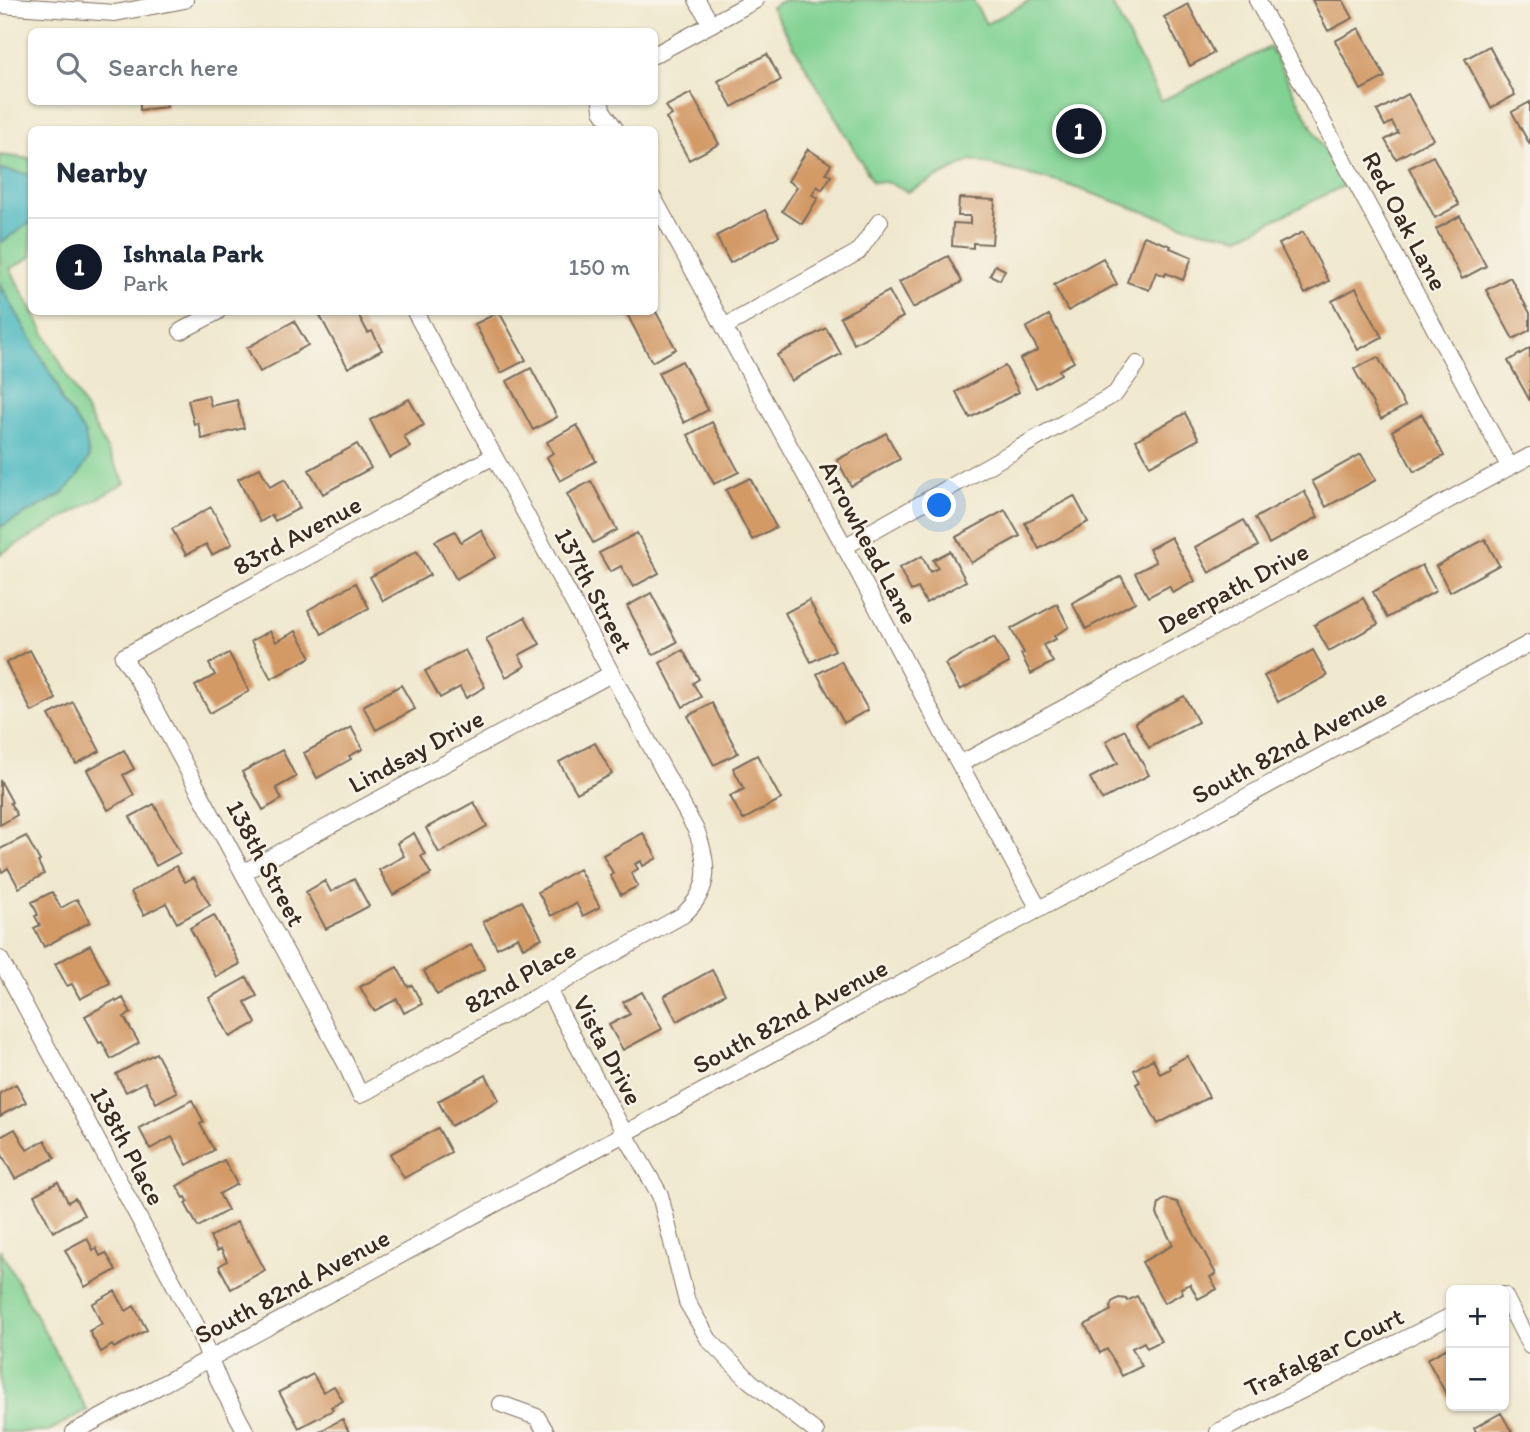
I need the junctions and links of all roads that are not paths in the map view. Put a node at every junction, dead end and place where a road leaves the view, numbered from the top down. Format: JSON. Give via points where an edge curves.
{"nodes":[{"id":1,"x":185,"y":0,"type":"edge"},
{"id":2,"x":698,"y":0,"type":"edge"},
{"id":3,"x":756,"y":0,"type":"edge"},
{"id":4,"x":1257,"y":0,"type":"edge"},
{"id":5,"x":0,"y":5,"type":"edge"},
{"id":6,"x":711,"y":24,"type":"junction"},
{"id":7,"x":658,"y":53,"type":"edge"},
{"id":8,"x":601,"y":105,"type":"edge"},
{"id":9,"x":613,"y":126,"type":"edge"},
{"id":10,"x":658,"y":206,"type":"edge"},
{"id":11,"x":880,"y":221,"type":"dead end"},
{"id":12,"x":211,"y":315,"type":"edge"},
{"id":13,"x":417,"y":315,"type":"edge"},
{"id":14,"x":724,"y":327,"type":"junction"},
{"id":15,"x":181,"y":331,"type":"dead end"},
{"id":16,"x":1137,"y":364,"type":"dead end"},
{"id":17,"x":494,"y":456,"type":"junction"},
{"id":18,"x":1530,"y":456,"type":"edge"},
{"id":19,"x":1509,"y":466,"type":"junction"},
{"id":20,"x":844,"y":547,"type":"junction"},
{"id":21,"x":1530,"y":643,"type":"edge"},
{"id":22,"x":123,"y":657,"type":"joint"},
{"id":23,"x":611,"y":674,"type":"junction"},
{"id":24,"x":960,"y":764,"type":"junction"},
{"id":25,"x":244,"y":872,"type":"junction"},
{"id":26,"x":699,"y":897,"type":"joint"},
{"id":27,"x":1039,"y":909,"type":"junction"},
{"id":28,"x":0,"y":959,"type":"edge"},
{"id":29,"x":548,"y":990,"type":"junction"},
{"id":30,"x":360,"y":1095,"type":"joint"},
{"id":31,"x":625,"y":1134,"type":"junction"},
{"id":32,"x":1509,"y":1305,"type":"edge"},
{"id":33,"x":1446,"y":1318,"type":"edge"},
{"id":34,"x":1530,"y":1346,"type":"edge"},
{"id":35,"x":210,"y":1357,"type":"junction"},
{"id":36,"x":501,"y":1404,"type":"dead end"},
{"id":37,"x":74,"y":1432,"type":"edge"},
{"id":38,"x":246,"y":1432,"type":"edge"},
{"id":39,"x":546,"y":1432,"type":"edge"},
{"id":40,"x":816,"y":1432,"type":"edge"},
{"id":41,"x":1218,"y":1432,"type":"edge"}],
"edges":[{"from":1,"to":5,"type":"street","via":[[115,13]]},
{"from":2,"to":6,"type":"street"},
{"from":3,"to":6,"type":"street"},
{"from":4,"to":19,"type":"street","name":"Red Oak Lane"},
{"from":6,"to":7,"type":"street"},
{"from":8,"to":9,"type":"street"},
{"from":10,"to":14,"type":"street","name":"Arrowhead Lane"},
{"from":11,"to":14,"type":"street","via":[[858,252]]},
{"from":12,"to":15,"type":"street"},
{"from":13,"to":17,"type":"street","name":"137th Street"},
{"from":14,"to":20,"type":"street","name":"Arrowhead Lane"},
{"from":16,"to":20,"type":"street","via":[[1115,394]]},
{"from":17,"to":22,"type":"street","name":"83rd Avenue"},
{"from":17,"to":23,"type":"street","name":"137th Street"},
{"from":18,"to":19,"type":"street","name":"Deerpath Drive"},
{"from":19,"to":24,"type":"street","name":"Deerpath Drive"},
{"from":20,"to":24,"type":"street","name":"Arrowhead Lane"},
{"from":21,"to":27,"type":"street","name":"South 82nd Avenue"},
{"from":22,"to":25,"type":"street","name":"138th Street"},
{"from":23,"to":25,"type":"street","name":"Lindsay Drive"},
{"from":23,"to":26,"type":"street","name":"137th Street","via":[[697,832],[706,867]]},
{"from":24,"to":27,"type":"street","name":"Arrowhead Lane"},
{"from":25,"to":30,"type":"street","name":"138th Street"},
{"from":26,"to":29,"type":"street","name":"82nd Place","via":[[669,924]]},
{"from":27,"to":31,"type":"street","name":"South 82nd Avenue"},
{"from":28,"to":35,"type":"street","name":"138th Place"},
{"from":29,"to":30,"type":"street","name":"82nd Place"},
{"from":29,"to":31,"type":"street","name":"Vista Drive"},
{"from":31,"to":35,"type":"street","name":"South 82nd Avenue"},
{"from":31,"to":40,"type":"street","name":"Vista Drive","via":[[660,1195],[687,1302],[709,1340],[750,1381]]},
{"from":32,"to":34,"type":"street"},
{"from":33,"to":41,"type":"street","name":"Trafalgar Court"},
{"from":35,"to":37,"type":"street","name":"South 82nd Avenue"},
{"from":35,"to":38,"type":"street","name":"138th Place"},
{"from":36,"to":39,"type":"street","via":[[537,1417]]}]}
